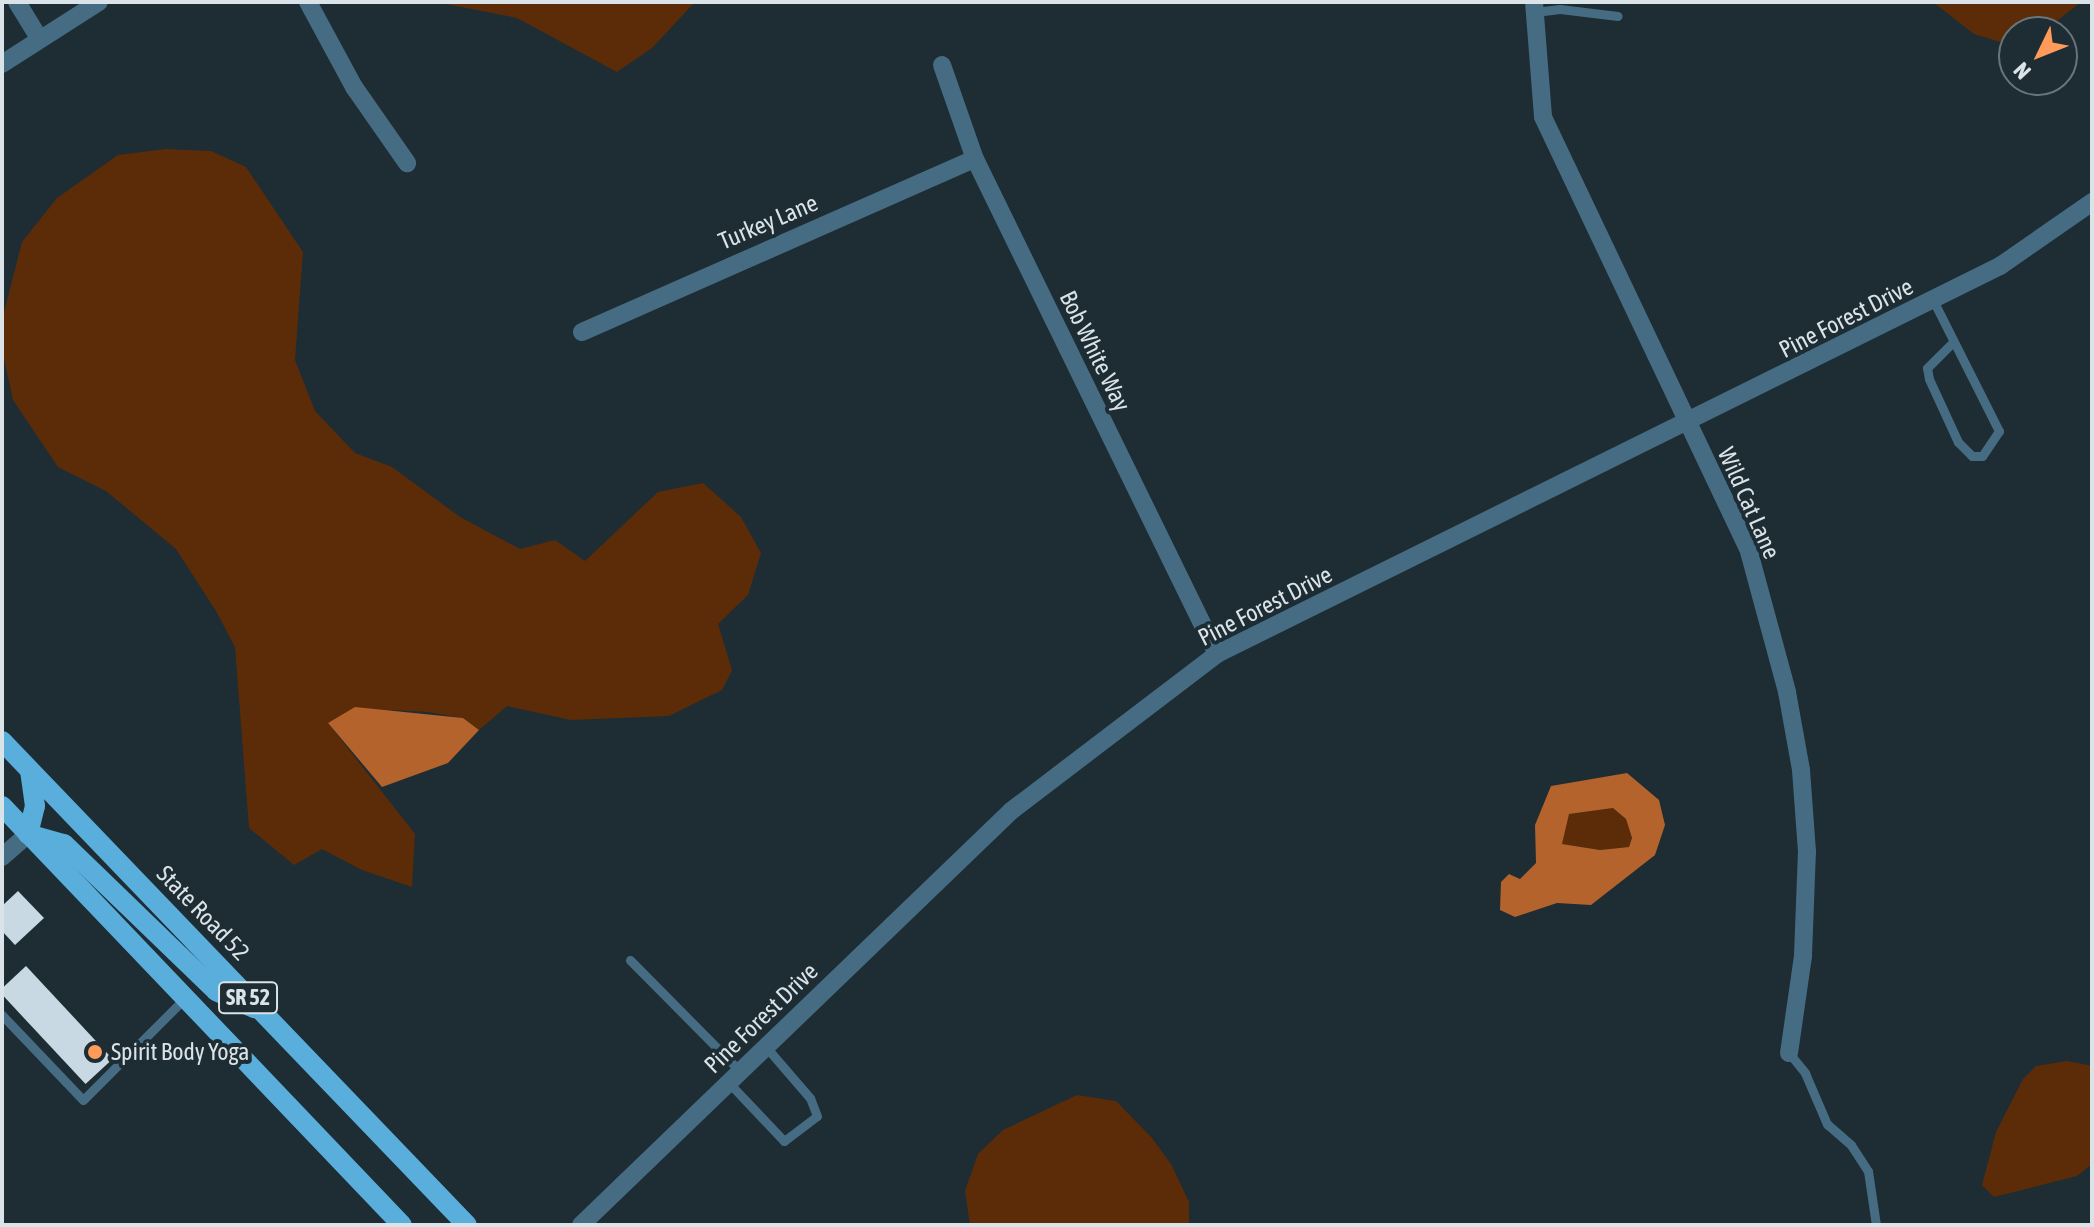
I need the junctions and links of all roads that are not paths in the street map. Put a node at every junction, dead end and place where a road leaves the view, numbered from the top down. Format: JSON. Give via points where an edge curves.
{"nodes":[{"id":1,"x":17,"y":2,"type":"edge"},
{"id":2,"x":99,"y":2,"type":"edge"},
{"id":3,"x":308,"y":2,"type":"edge"},
{"id":4,"x":1534,"y":7,"type":"edge"},
{"id":5,"x":1618,"y":16,"type":"dead end"},
{"id":6,"x":39,"y":38,"type":"junction"},
{"id":7,"x":2,"y":64,"type":"edge"},
{"id":8,"x":942,"y":65,"type":"dead end"},
{"id":9,"x":975,"y":159,"type":"junction"},
{"id":10,"x":407,"y":163,"type":"dead end"},
{"id":11,"x":2092,"y":202,"type":"edge"},
{"id":12,"x":1933,"y":300,"type":"junction"},
{"id":13,"x":582,"y":332,"type":"dead end"},
{"id":14,"x":1953,"y":342,"type":"junction"},
{"id":15,"x":1686,"y":426,"type":"junction"},
{"id":16,"x":1217,"y":654,"type":"junction"},
{"id":17,"x":2,"y":741,"type":"edge"},
{"id":18,"x":30,"y":771,"type":"junction"},
{"id":19,"x":2,"y":806,"type":"edge"},
{"id":20,"x":28,"y":834,"type":"junction"},
{"id":21,"x":2,"y":857,"type":"edge"},
{"id":22,"x":630,"y":960,"type":"dead end"},
{"id":23,"x":185,"y":998,"type":"junction"},
{"id":24,"x":259,"y":1009,"type":"junction"},
{"id":25,"x":2,"y":1015,"type":"edge"},
{"id":26,"x":766,"y":1047,"type":"junction"},
{"id":27,"x":1789,"y":1053,"type":"joint"},
{"id":28,"x":735,"y":1077,"type":"junction"},
{"id":29,"x":402,"y":1225,"type":"edge"},
{"id":30,"x":467,"y":1225,"type":"edge"},
{"id":31,"x":581,"y":1225,"type":"edge"},
{"id":32,"x":1876,"y":1225,"type":"edge"}],
"edges":[{"from":1,"to":6,"type":"street"},
{"from":2,"to":6,"type":"street"},
{"from":3,"to":10,"type":"street","via":[[354,87]]},
{"from":4,"to":5,"type":"lane"},
{"from":4,"to":15,"type":"street","name":"Wild Cat Lane","via":[[1543,117]]},
{"from":6,"to":7,"type":"street"},
{"from":8,"to":9,"type":"street","name":"Bob White Way"},
{"from":9,"to":13,"type":"street","name":"Turkey Lane"},
{"from":9,"to":16,"type":"street","name":"Bob White Way"},
{"from":11,"to":12,"type":"street","name":"Pine Forest Drive","via":[[2000,266]]},
{"from":12,"to":14,"type":"lane"},
{"from":12,"to":15,"type":"street","name":"Pine Forest Drive"},
{"from":14,"to":14,"type":"lane","via":[[1999,431],[1982,456],[1972,456],[1958,442],[1929,379],[1927,368]]},
{"from":15,"to":16,"type":"street","name":"Pine Forest Drive"},
{"from":15,"to":27,"type":"street","name":"Wild Cat Lane","via":[[1748,548],[1787,692],[1801,770],[1807,851],[1803,956]]},
{"from":16,"to":26,"type":"street","name":"Pine Forest Drive","via":[[1011,811]]},
{"from":17,"to":18,"type":"main road","name":"State Road 52","number":"SR 52"},
{"from":18,"to":20,"type":"main road","via":[[35,806]]},
{"from":18,"to":24,"type":"main road","name":"State Road 52","number":"SR 52"},
{"from":19,"to":20,"type":"main road","number":"SR 52"},
{"from":20,"to":21,"type":"street"},
{"from":20,"to":23,"type":"main road","number":"SR 52"},
{"from":20,"to":24,"type":"main road","via":[[64,844],[216,991]]},
{"from":22,"to":28,"type":"lane"},
{"from":23,"to":25,"type":"lane","via":[[83,1100]]},
{"from":23,"to":29,"type":"main road","number":"SR 52"},
{"from":24,"to":30,"type":"main road","name":"State Road 52","number":"SR 52"},
{"from":26,"to":28,"type":"street","name":"Pine Forest Drive"},
{"from":26,"to":28,"type":"lane","via":[[810,1098],[817,1116],[784,1141]]},
{"from":27,"to":32,"type":"lane","via":[[1805,1073],[1827,1124],[1851,1145],[1868,1171]]},
{"from":28,"to":31,"type":"street","name":"Pine Forest Drive"}]}
